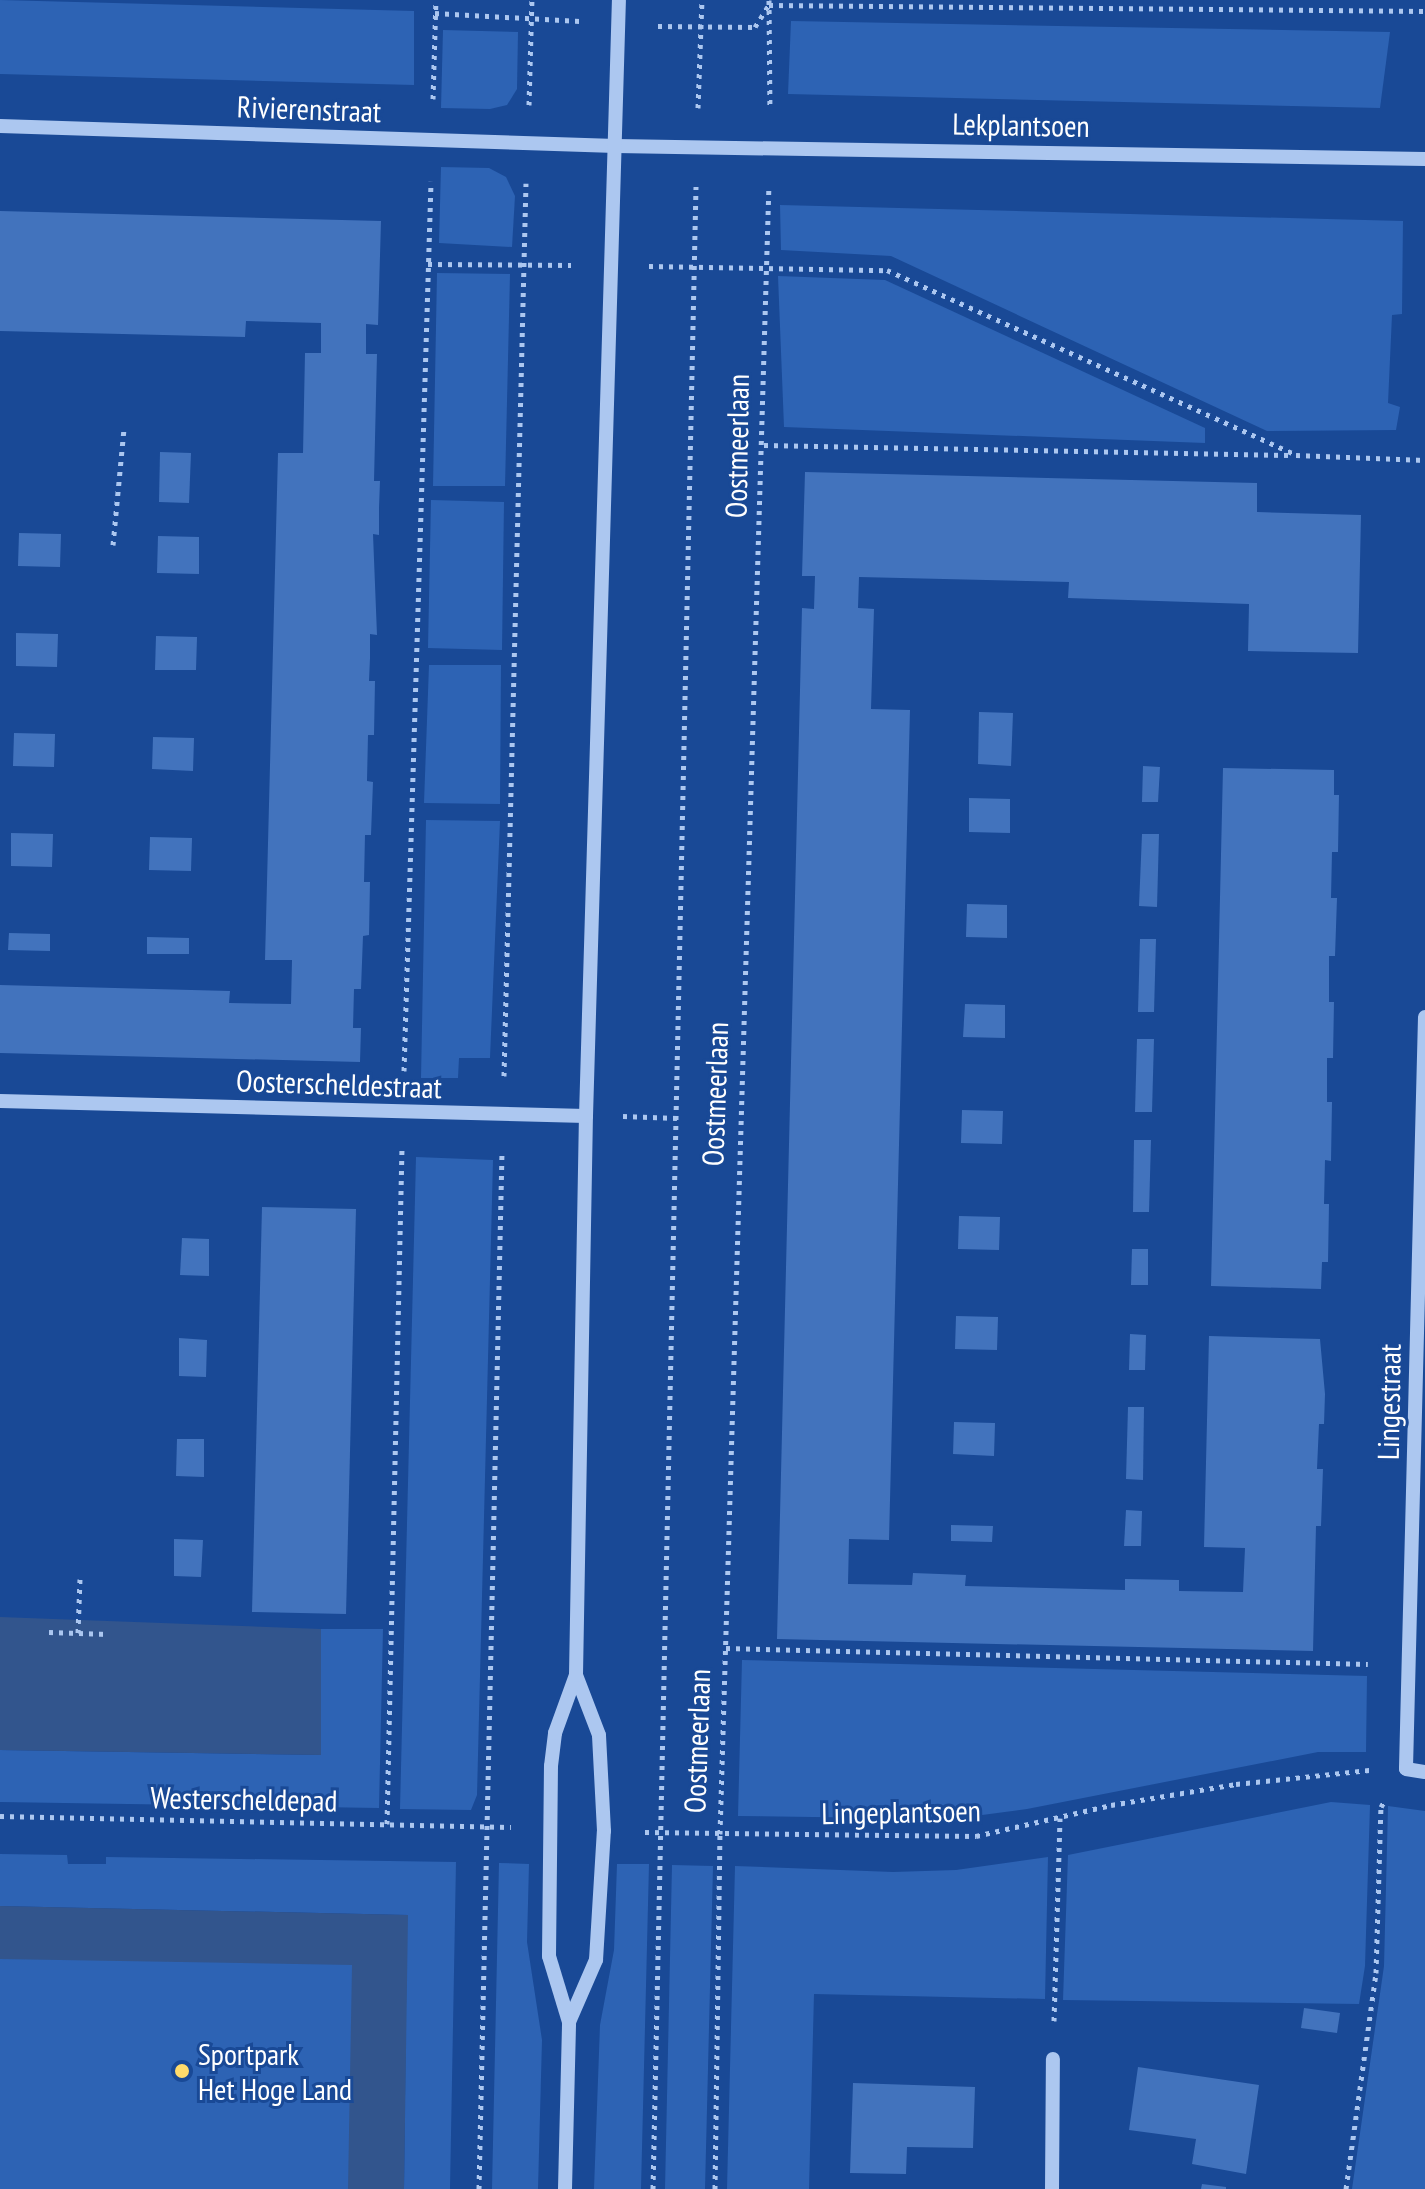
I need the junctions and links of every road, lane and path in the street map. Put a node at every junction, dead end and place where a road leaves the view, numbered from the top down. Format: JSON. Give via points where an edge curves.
{"nodes":[{"id":1,"x":436,"y":0,"type":"edge"},
{"id":2,"x":532,"y":0,"type":"edge"},
{"id":3,"x":619,"y":0,"type":"edge"},
{"id":4,"x":702,"y":0,"type":"edge"},
{"id":5,"x":769,"y":3,"type":"edge"},
{"id":6,"x":1425,"y":11,"type":"edge"},
{"id":7,"x":435,"y":13,"type":"junction"},
{"id":8,"x":532,"y":17,"type":"junction"},
{"id":9,"x":619,"y":25,"type":"junction"},
{"id":10,"x":701,"y":26,"type":"junction"},
{"id":11,"x":0,"y":126,"type":"edge"},
{"id":12,"x":432,"y":138,"type":"junction"},
{"id":13,"x":528,"y":141,"type":"junction"},
{"id":14,"x":616,"y":146,"type":"junction"},
{"id":15,"x":697,"y":146,"type":"junction"},
{"id":16,"x":771,"y":146,"type":"junction"},
{"id":17,"x":1425,"y":159,"type":"edge"},
{"id":18,"x":428,"y":264,"type":"junction"},
{"id":19,"x":523,"y":264,"type":"junction"},
{"id":20,"x":612,"y":266,"type":"junction"},
{"id":21,"x":766,"y":266,"type":"junction"},
{"id":22,"x":695,"y":267,"type":"junction"},
{"id":23,"x":124,"y":428,"type":"dead end"},
{"id":24,"x":764,"y":445,"type":"junction"},
{"id":25,"x":1296,"y":455,"type":"junction"},
{"id":26,"x":1425,"y":460,"type":"edge"},
{"id":27,"x":113,"y":545,"type":"dead end"},
{"id":28,"x":1425,"y":1017,"type":"edge"},
{"id":29,"x":0,"y":1101,"type":"edge"},
{"id":30,"x":403,"y":1111,"type":"junction"},
{"id":31,"x":503,"y":1116,"type":"junction"},
{"id":32,"x":586,"y":1116,"type":"junction"},
{"id":33,"x":677,"y":1118,"type":"junction"},
{"id":34,"x":80,"y":1579,"type":"dead end"},
{"id":35,"x":49,"y":1632,"type":"dead end"},
{"id":36,"x":78,"y":1633,"type":"junction"},
{"id":37,"x":108,"y":1634,"type":"dead end"},
{"id":38,"x":726,"y":1648,"type":"junction"},
{"id":39,"x":1409,"y":1665,"type":"junction"},
{"id":40,"x":576,"y":1675,"type":"junction"},
{"id":41,"x":1406,"y":1769,"type":"junction"},
{"id":42,"x":1425,"y":1772,"type":"edge"},
{"id":43,"x":0,"y":1816,"type":"edge"},
{"id":44,"x":1060,"y":1818,"type":"junction"},
{"id":45,"x":387,"y":1824,"type":"junction"},
{"id":46,"x":487,"y":1827,"type":"junction"},
{"id":47,"x":549,"y":1829,"type":"junction"},
{"id":48,"x":604,"y":1831,"type":"junction"},
{"id":49,"x":659,"y":1833,"type":"junction"},
{"id":50,"x":720,"y":1834,"type":"junction"},
{"id":51,"x":569,"y":2022,"type":"junction"},
{"id":52,"x":1053,"y":2059,"type":"joint"},
{"id":53,"x":479,"y":2189,"type":"edge"},
{"id":54,"x":565,"y":2189,"type":"edge"},
{"id":55,"x":653,"y":2189,"type":"edge"},
{"id":56,"x":715,"y":2189,"type":"edge"},
{"id":57,"x":1052,"y":2189,"type":"edge"},
{"id":58,"x":1346,"y":2189,"type":"edge"}],
"edges":[{"from":1,"to":7,"type":"path"},
{"from":2,"to":8,"type":"path"},
{"from":3,"to":9,"type":"street"},
{"from":4,"to":10,"type":"path","name":"Oostmeerlaan"},
{"from":5,"to":6,"type":"path"},
{"from":5,"to":10,"type":"path","via":[[755,27]]},
{"from":5,"to":16,"type":"path","name":"Oostmeerlaan"},
{"from":7,"to":8,"type":"path"},
{"from":7,"to":12,"type":"path"},
{"from":8,"to":9,"type":"path"},
{"from":8,"to":13,"type":"path"},
{"from":9,"to":10,"type":"path"},
{"from":9,"to":14,"type":"street"},
{"from":10,"to":15,"type":"path","name":"Oostmeerlaan"},
{"from":11,"to":12,"type":"street","name":"Rivierenstraat"},
{"from":12,"to":13,"type":"street","name":"Rivierenstraat"},
{"from":12,"to":18,"type":"path"},
{"from":13,"to":14,"type":"street","name":"Rivierenstraat"},
{"from":13,"to":19,"type":"path"},
{"from":14,"to":15,"type":"street","name":"Lekplantsoen"},
{"from":14,"to":20,"type":"street"},
{"from":15,"to":16,"type":"street","name":"Lekplantsoen"},
{"from":15,"to":22,"type":"path","name":"Oostmeerlaan"},
{"from":16,"to":17,"type":"street","name":"Lekplantsoen"},
{"from":16,"to":21,"type":"path","name":"Oostmeerlaan"},
{"from":18,"to":19,"type":"path"},
{"from":18,"to":30,"type":"path"},
{"from":19,"to":20,"type":"path"},
{"from":19,"to":31,"type":"path"},
{"from":20,"to":22,"type":"path"},
{"from":20,"to":32,"type":"street"},
{"from":21,"to":22,"type":"path"},
{"from":21,"to":24,"type":"path","name":"Oostmeerlaan"},
{"from":21,"to":25,"type":"path","via":[[887,270]]},
{"from":22,"to":33,"type":"path","name":"Oostmeerlaan"},
{"from":23,"to":27,"type":"path"},
{"from":24,"to":25,"type":"path"},
{"from":24,"to":38,"type":"path","name":"Oostmeerlaan"},
{"from":25,"to":26,"type":"path"},
{"from":28,"to":39,"type":"street","name":"Lingestraat"},
{"from":29,"to":30,"type":"street","name":"Oosterscheldestraat"},
{"from":30,"to":31,"type":"street","name":"Oosterscheldestraat"},
{"from":30,"to":45,"type":"path"},
{"from":31,"to":32,"type":"street","name":"Oosterscheldestraat"},
{"from":31,"to":46,"type":"path"},
{"from":32,"to":33,"type":"path"},
{"from":32,"to":40,"type":"street"},
{"from":33,"to":49,"type":"path","name":"Oostmeerlaan"},
{"from":34,"to":36,"type":"path"},
{"from":35,"to":36,"type":"path"},
{"from":36,"to":37,"type":"path"},
{"from":38,"to":39,"type":"path"},
{"from":38,"to":50,"type":"path","name":"Oostmeerlaan"},
{"from":39,"to":41,"type":"street","name":"Lingestraat"},
{"from":40,"to":47,"type":"street","via":[[555,1733]]},
{"from":40,"to":48,"type":"street","via":[[599,1735]]},
{"from":41,"to":42,"type":"street"},
{"from":41,"to":44,"type":"path","name":"Lingeplantsoen","via":[[1236,1784]]},
{"from":41,"to":58,"type":"path","via":[[1381,1807],[1376,1973]]},
{"from":43,"to":45,"type":"path","name":"Westerscheldepad"},
{"from":44,"to":50,"type":"path","name":"Lingeplantsoen","via":[[976,1836]]},
{"from":44,"to":52,"type":"path"},
{"from":45,"to":46,"type":"path","name":"Westerscheldepad"},
{"from":46,"to":47,"type":"path"},
{"from":46,"to":53,"type":"path"},
{"from":47,"to":51,"type":"street","via":[[549,1956]]},
{"from":48,"to":49,"type":"path","name":"Lingeplantsoen"},
{"from":48,"to":51,"type":"street","via":[[596,1960]]},
{"from":49,"to":50,"type":"path","name":"Lingeplantsoen"},
{"from":49,"to":55,"type":"path","name":"Oostmeerlaan"},
{"from":50,"to":56,"type":"path","name":"Oostmeerlaan"},
{"from":51,"to":54,"type":"street"},
{"from":52,"to":57,"type":"street"}]}
